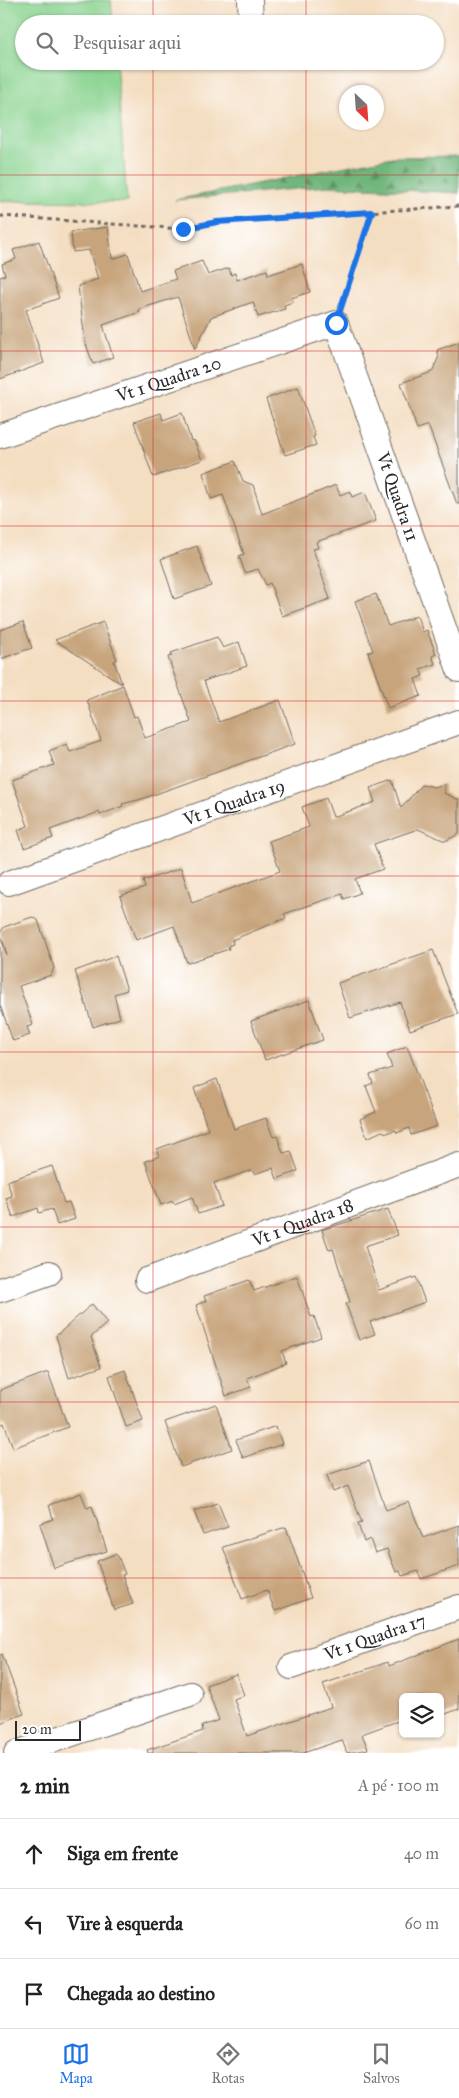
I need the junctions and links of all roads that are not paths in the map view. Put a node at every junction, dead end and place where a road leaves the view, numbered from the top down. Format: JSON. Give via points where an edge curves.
{"nodes":[{"id":1,"x":250,"y":0,"type":"edge"},
{"id":2,"x":251,"y":15,"type":"edge"},
{"id":3,"x":336,"y":323,"type":"joint"},
{"id":4,"x":0,"y":436,"type":"edge"},
{"id":5,"x":459,"y":670,"type":"edge"},
{"id":6,"x":459,"y":722,"type":"edge"},
{"id":7,"x":9,"y":883,"type":"dead end"},
{"id":8,"x":459,"y":1165,"type":"edge"},
{"id":9,"x":49,"y":1273,"type":"dead end"},
{"id":10,"x":147,"y":1280,"type":"dead end"},
{"id":11,"x":0,"y":1290,"type":"edge"},
{"id":12,"x":459,"y":1607,"type":"edge"},
{"id":13,"x":291,"y":1667,"type":"dead end"},
{"id":14,"x":190,"y":1694,"type":"dead end"},
{"id":15,"x":16,"y":1753,"type":"edge"}],
"edges":[{"from":1,"to":2,"type":"street"},
{"from":3,"to":4,"type":"street","name":"Vt 1 Quadra 20"},
{"from":3,"to":5,"type":"street","name":"Vt Quadra 11"},
{"from":6,"to":7,"type":"street","name":"Vt 1 Quadra 19"},
{"from":8,"to":10,"type":"street","name":"Vt 1 Quadra 18"},
{"from":9,"to":11,"type":"street"},
{"from":12,"to":13,"type":"street","name":"Vt 1 Quadra 17"},
{"from":14,"to":15,"type":"street"}]}
